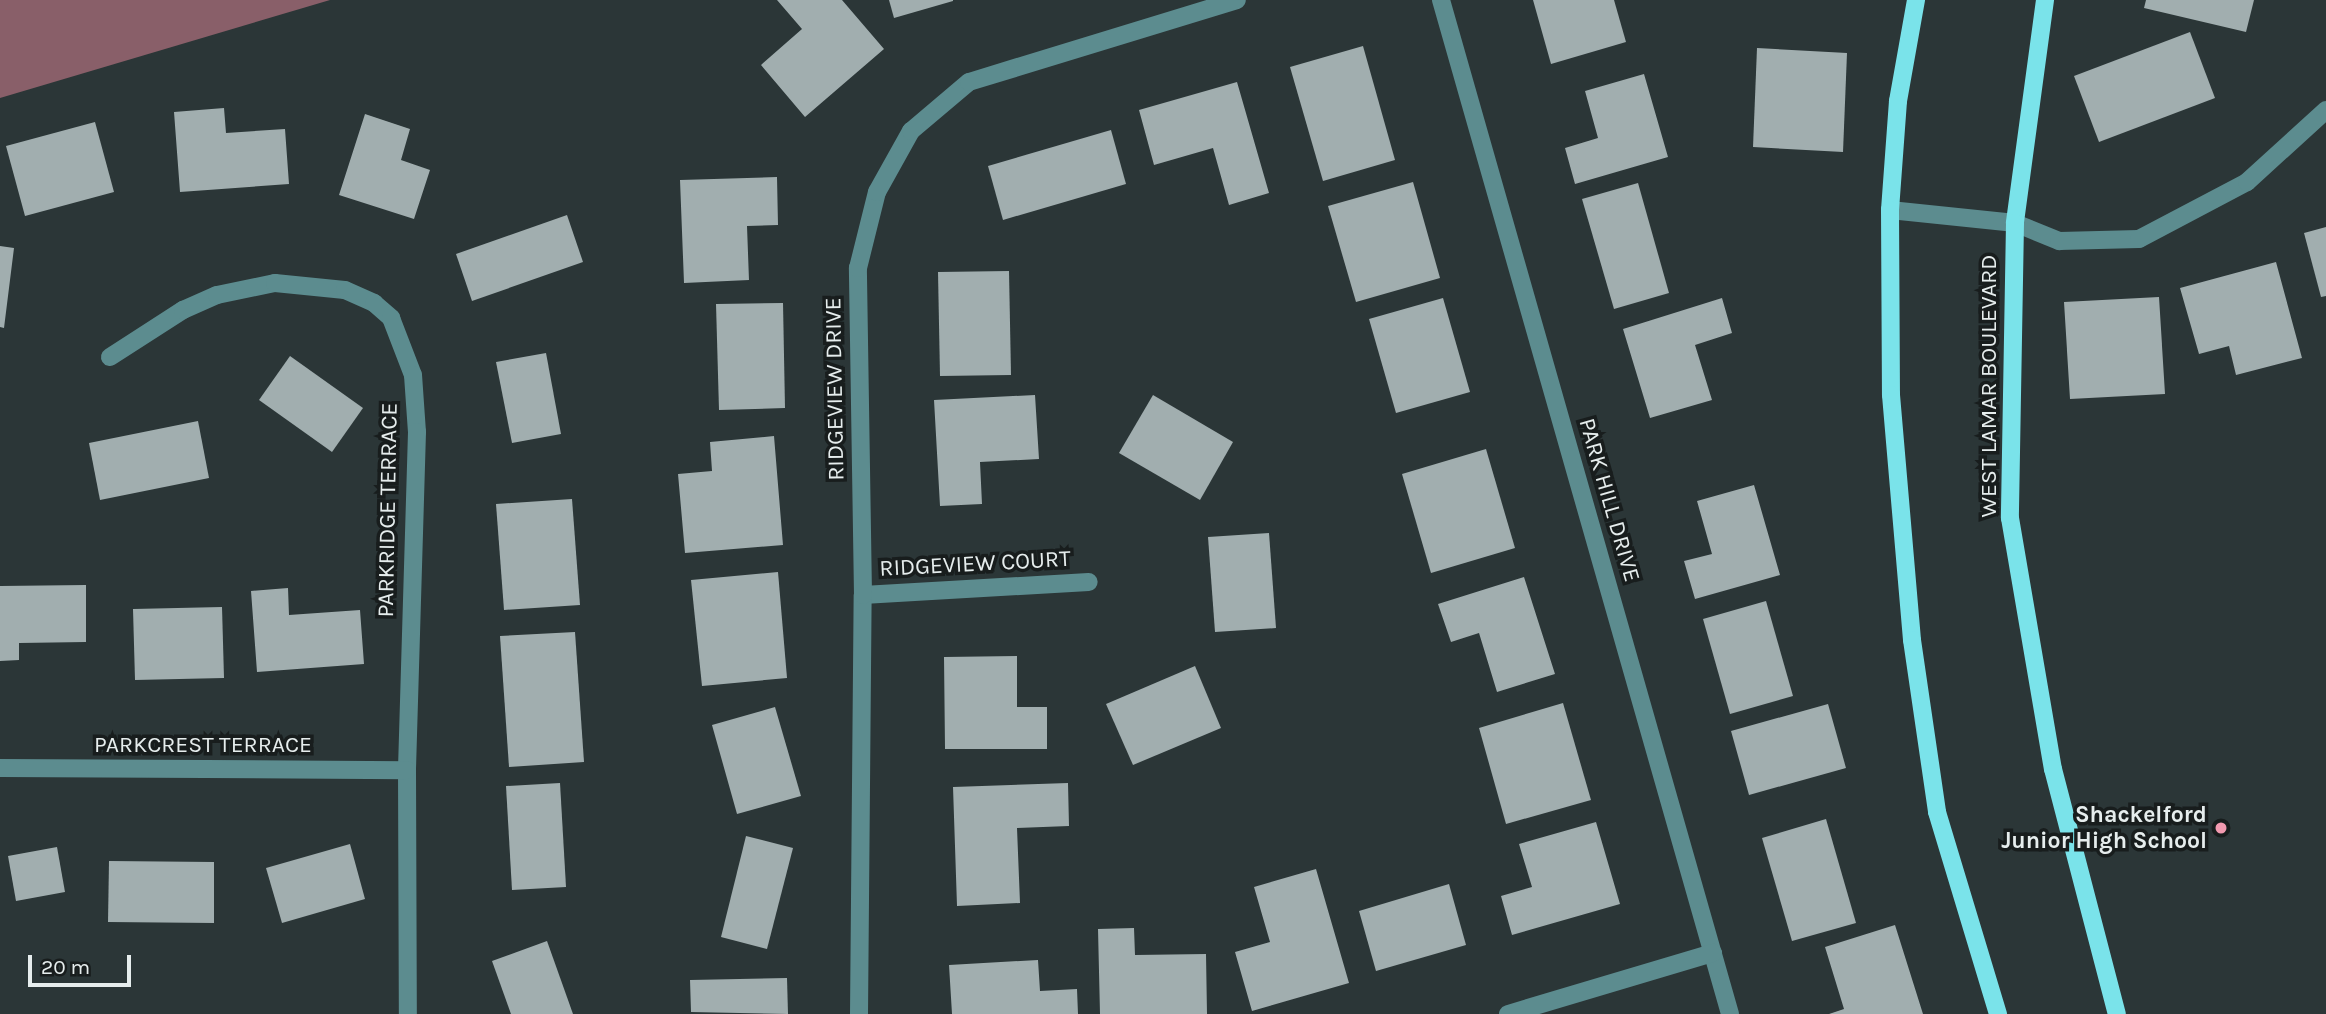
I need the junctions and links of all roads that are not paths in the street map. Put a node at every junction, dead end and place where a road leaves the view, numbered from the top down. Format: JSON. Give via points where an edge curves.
{"nodes":[{"id":1,"x":1237,"y":0,"type":"edge"},
{"id":2,"x":1441,"y":0,"type":"edge"},
{"id":3,"x":1916,"y":0,"type":"edge"},
{"id":4,"x":2045,"y":0,"type":"edge"},
{"id":5,"x":2326,"y":110,"type":"edge"},
{"id":6,"x":1890,"y":210,"type":"junction"},
{"id":7,"x":2015,"y":223,"type":"junction"},
{"id":8,"x":110,"y":357,"type":"dead end"},
{"id":9,"x":1089,"y":582,"type":"dead end"},
{"id":10,"x":863,"y":595,"type":"junction"},
{"id":11,"x":0,"y":768,"type":"edge"},
{"id":12,"x":407,"y":770,"type":"junction"},
{"id":13,"x":1713,"y":953,"type":"junction"},
{"id":14,"x":408,"y":1014,"type":"edge"},
{"id":15,"x":859,"y":1014,"type":"edge"},
{"id":16,"x":1508,"y":1014,"type":"edge"},
{"id":17,"x":1730,"y":1014,"type":"edge"},
{"id":18,"x":1998,"y":1014,"type":"edge"},
{"id":19,"x":2117,"y":1014,"type":"edge"}],
"edges":[{"from":1,"to":10,"type":"street","name":"RIDGEVIEW DRIVE","via":[[969,82],[911,131],[877,192],[858,268]]},
{"from":2,"to":13,"type":"street","name":"PARK HILL DRIVE"},
{"from":3,"to":6,"type":"main road","via":[[1898,101]]},
{"from":4,"to":7,"type":"main road","name":"WEST LAMAR BOULEVARD"},
{"from":5,"to":7,"type":"street","via":[[2247,182],[2139,239],[2059,242]]},
{"from":6,"to":7,"type":"street"},
{"from":6,"to":18,"type":"main road","via":[[1891,395],[1912,640],[1937,811]]},
{"from":7,"to":19,"type":"main road","name":"WEST LAMAR BOULEVARD","via":[[2010,518],[2053,769]]},
{"from":8,"to":12,"type":"street","name":"PARKRIDGE TERRACE","via":[[183,310],[217,295],[275,284],[345,290],[374,303],[391,318],[413,375],[417,432]]},
{"from":9,"to":10,"type":"street","name":"RIDGEVIEW COURT"},
{"from":10,"to":15,"type":"street","name":"RIDGEVIEW DRIVE"},
{"from":11,"to":12,"type":"street","name":"PARKCREST TERRACE"},
{"from":12,"to":14,"type":"street","name":"PARKRIDGE TERRACE"},
{"from":13,"to":16,"type":"street"},
{"from":13,"to":17,"type":"street","name":"PARK HILL DRIVE"}]}
